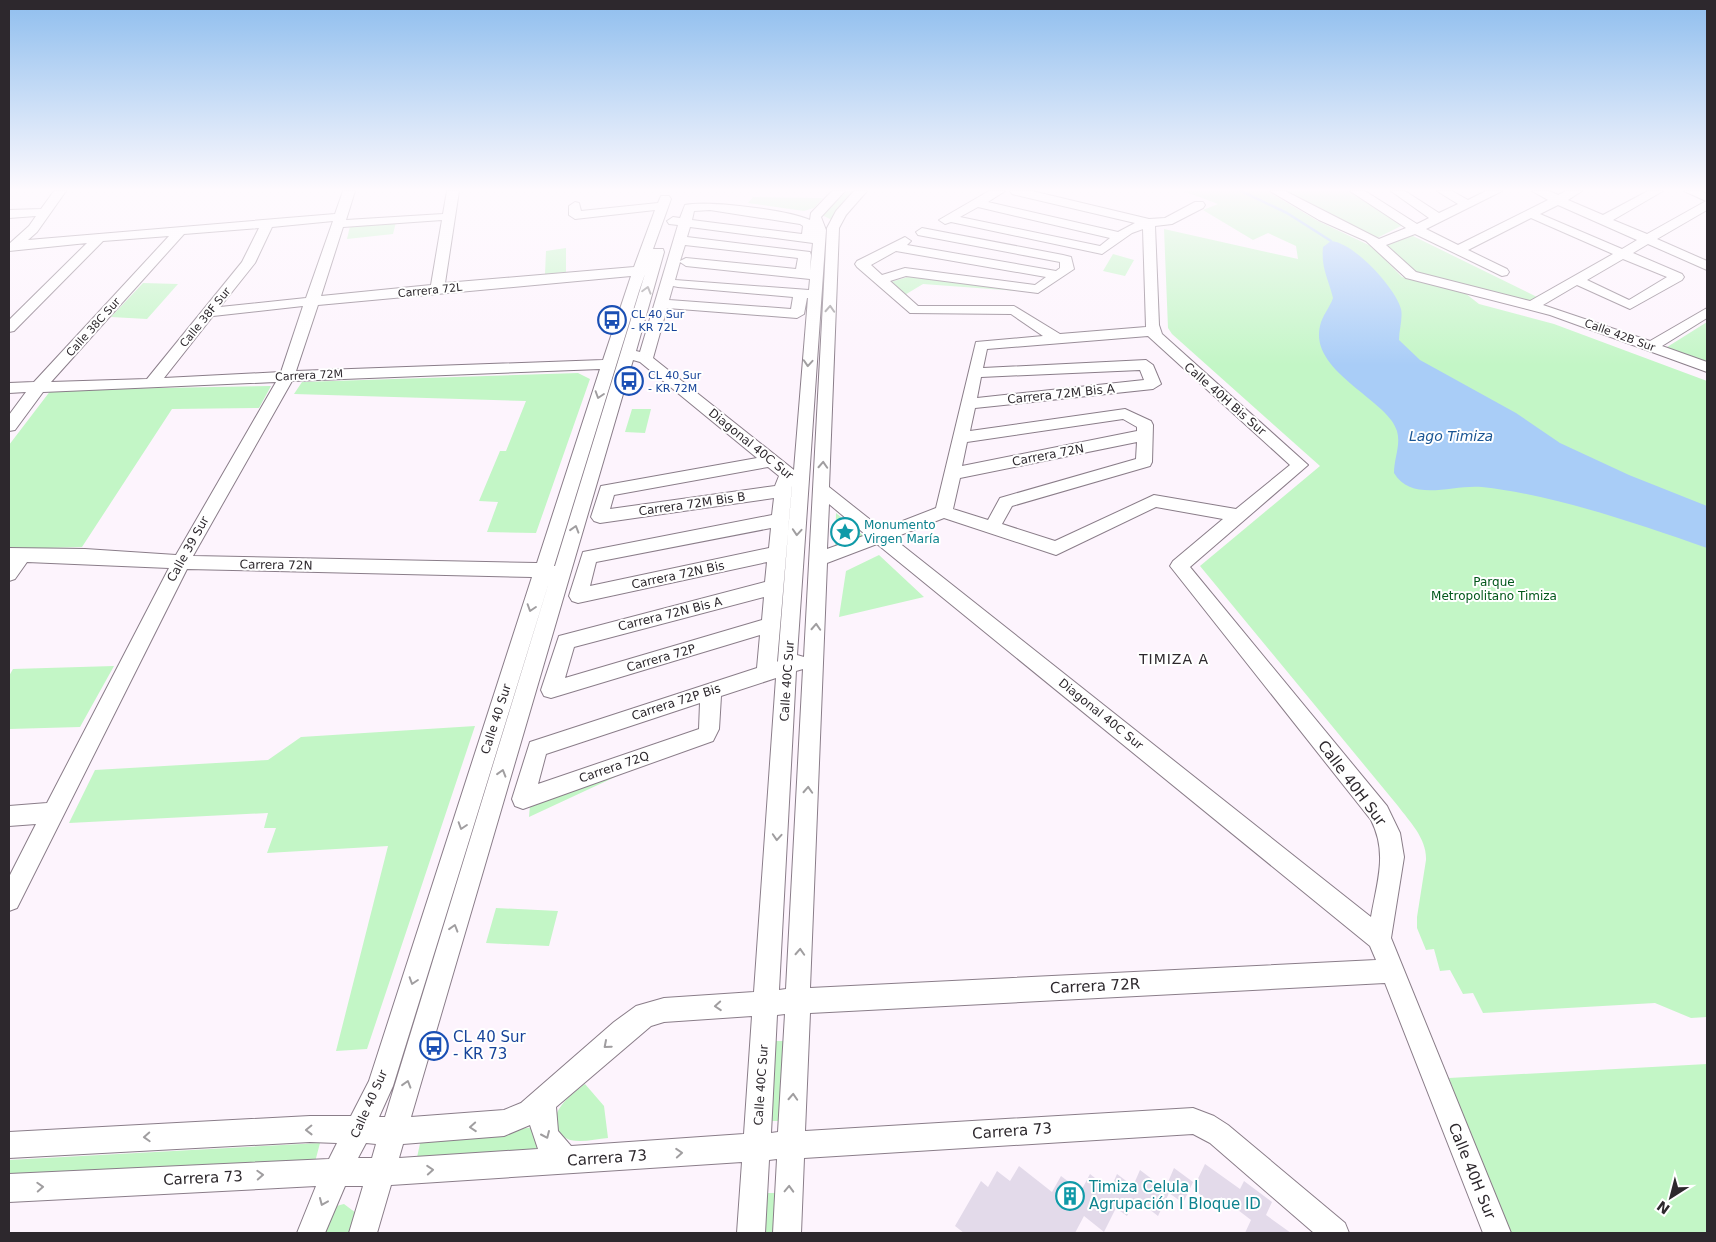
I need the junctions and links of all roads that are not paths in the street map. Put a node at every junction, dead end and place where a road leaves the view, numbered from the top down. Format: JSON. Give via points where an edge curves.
{"nodes":[{"id":1,"x":88,"y":249,"type":"edge"},
{"id":2,"x":164,"y":249,"type":"edge"},
{"id":3,"x":255,"y":249,"type":"edge"},
{"id":4,"x":330,"y":249,"type":"edge"},
{"id":5,"x":444,"y":249,"type":"edge"},
{"id":6,"x":653,"y":249,"type":"edge"},
{"id":7,"x":676,"y":249,"type":"edge"},
{"id":8,"x":724,"y":249,"type":"edge"},
{"id":9,"x":812,"y":249,"type":"edge"},
{"id":10,"x":841,"y":249,"type":"edge"},
{"id":11,"x":888,"y":249,"type":"edge"},
{"id":12,"x":905,"y":249,"type":"edge"},
{"id":13,"x":1011,"y":249,"type":"edge"},
{"id":14,"x":1150,"y":249,"type":"edge"},
{"id":15,"x":1383,"y":249,"type":"edge"},
{"id":16,"x":1460,"y":249,"type":"edge"},
{"id":17,"x":1611,"y":249,"type":"edge"},
{"id":18,"x":1632,"y":249,"type":"edge"},
{"id":19,"x":1668,"y":249,"type":"edge"},
{"id":20,"x":1623,"y":254,"type":"junction"},
{"id":21,"x":686,"y":262,"type":"dead end"},
{"id":22,"x":847,"y":263,"type":"junction"},
{"id":23,"x":810,"y":266,"type":"junction"},
{"id":24,"x":1707,"y":266,"type":"edge"},
{"id":25,"x":646,"y":270,"type":"junction"},
{"id":26,"x":1502,"y":272,"type":"dead end"},
{"id":27,"x":1057,"y":275,"type":"junction"},
{"id":28,"x":880,"y":280,"type":"junction"},
{"id":29,"x":1577,"y":280,"type":"junction"},
{"id":30,"x":678,"y":284,"type":"dead end"},
{"id":31,"x":437,"y":289,"type":"junction"},
{"id":32,"x":807,"y":294,"type":"junction"},
{"id":33,"x":313,"y":302,"type":"junction"},
{"id":34,"x":661,"y":303,"type":"junction"},
{"id":35,"x":1533,"y":306,"type":"junction"},
{"id":36,"x":910,"y":308,"type":"joint"},
{"id":37,"x":1014,"y":310,"type":"joint"},
{"id":38,"x":209,"y":312,"type":"junction"},
{"id":39,"x":1707,"y":312,"type":"edge"},
{"id":40,"x":1029,"y":318,"type":"junction"},
{"id":41,"x":9,"y":328,"type":"edge"},
{"id":42,"x":1153,"y":331,"type":"junction"},
{"id":43,"x":1058,"y":339,"type":"junction"},
{"id":44,"x":1018,"y":342,"type":"junction"},
{"id":45,"x":1652,"y":346,"type":"junction"},
{"id":46,"x":627,"y":354,"type":"junction"},
{"id":47,"x":645,"y":359,"type":"junction"},
{"id":48,"x":609,"y":364,"type":"junction"},
{"id":49,"x":1707,"y":367,"type":"edge"},
{"id":50,"x":975,"y":373,"type":"junction"},
{"id":51,"x":287,"y":376,"type":"junction"},
{"id":52,"x":152,"y":383,"type":"junction"},
{"id":53,"x":39,"y":386,"type":"junction"},
{"id":54,"x":9,"y":388,"type":"edge"},
{"id":55,"x":968,"y":404,"type":"junction"},
{"id":56,"x":1125,"y":414,"type":"joint"},
{"id":57,"x":9,"y":426,"type":"edge"},
{"id":58,"x":804,"y":428,"type":"junction"},
{"id":59,"x":825,"y":428,"type":"junction"},
{"id":60,"x":1144,"y":435,"type":"junction"},
{"id":61,"x":960,"y":438,"type":"junction"},
{"id":62,"x":1144,"y":462,"type":"joint"},
{"id":63,"x":778,"y":466,"type":"junction"},
{"id":64,"x":952,"y":474,"type":"junction"},
{"id":65,"x":800,"y":484,"type":"junction"},
{"id":66,"x":822,"y":490,"type":"junction"},
{"id":67,"x":784,"y":491,"type":"junction"},
{"id":68,"x":1186,"y":507,"type":"junction"},
{"id":69,"x":944,"y":512,"type":"junction"},
{"id":70,"x":1238,"y":516,"type":"junction"},
{"id":71,"x":780,"y":520,"type":"junction"},
{"id":72,"x":992,"y":527,"type":"junction"},
{"id":73,"x":879,"y":535,"type":"junction"},
{"id":74,"x":1210,"y":540,"type":"junction"},
{"id":75,"x":778,"y":553,"type":"junction"},
{"id":76,"x":15,"y":555,"type":"edge"},
{"id":77,"x":819,"y":559,"type":"junction"},
{"id":78,"x":181,"y":562,"type":"junction"},
{"id":79,"x":1179,"y":566,"type":"joint"},
{"id":80,"x":556,"y":569,"type":"junction"},
{"id":81,"x":9,"y":574,"type":"edge"},
{"id":82,"x":774,"y":587,"type":"junction"},
{"id":83,"x":770,"y":626,"type":"junction"},
{"id":84,"x":814,"y":657,"type":"junction"},
{"id":85,"x":787,"y":666,"type":"junction"},
{"id":86,"x":766,"y":673,"type":"junction"},
{"id":87,"x":551,"y":690,"type":"joint"},
{"id":88,"x":711,"y":691,"type":"junction"},
{"id":89,"x":523,"y":799,"type":"joint"},
{"id":90,"x":52,"y":813,"type":"junction"},
{"id":91,"x":9,"y":816,"type":"edge"},
{"id":92,"x":9,"y":900,"type":"edge"},
{"id":93,"x":1379,"y":938,"type":"junction"},
{"id":94,"x":1392,"y":971,"type":"junction"},
{"id":95,"x":798,"y":1001,"type":"junction"},
{"id":96,"x":766,"y":1003,"type":"junction"},
{"id":97,"x":543,"y":1101,"type":"junction"},
{"id":98,"x":358,"y":1130,"type":"junction"},
{"id":99,"x":393,"y":1130,"type":"junction"},
{"id":100,"x":9,"y":1145,"type":"edge"},
{"id":101,"x":791,"y":1145,"type":"junction"},
{"id":102,"x":757,"y":1148,"type":"junction"},
{"id":103,"x":568,"y":1160,"type":"junction"},
{"id":104,"x":337,"y":1172,"type":"junction"},
{"id":105,"x":381,"y":1172,"type":"junction"},
{"id":106,"x":9,"y":1188,"type":"edge"},
{"id":107,"x":1492,"y":1232,"type":"edge"},
{"id":108,"x":311,"y":1233,"type":"edge"},
{"id":109,"x":363,"y":1233,"type":"edge"},
{"id":110,"x":751,"y":1233,"type":"edge"},
{"id":111,"x":787,"y":1233,"type":"edge"},
{"id":112,"x":1335,"y":1233,"type":"edge"}],
"edges":[{"from":1,"to":41,"type":"street"},
{"from":2,"to":53,"type":"street","name":"Calle 38C Sur"},
{"from":3,"to":38,"type":"street","name":"Calle 38F Sur","via":[[248,263]]},
{"from":4,"to":33,"type":"street","name":"Calle 39 Sur"},
{"from":5,"to":31,"type":"street"},
{"from":6,"to":25,"type":"street","name":"Calle 40 Sur"},
{"from":7,"to":34,"type":"street"},
{"from":8,"to":23,"type":"street"},
{"from":9,"to":23,"type":"street","name":"Calle 40C Sur"},
{"from":10,"to":22,"type":"street","name":"Calle 40C Sur"},
{"from":11,"to":22,"type":"street"},
{"from":12,"to":27,"type":"street"},
{"from":13,"to":27,"type":"street","via":[[1066,260],[1067,269]]},
{"from":14,"to":42,"type":"street"},
{"from":15,"to":35,"type":"street","name":"Calle 42B Sur","via":[[1406,271],[1420,277]]},
{"from":16,"to":26,"type":"street"},
{"from":17,"to":20,"type":"street"},
{"from":18,"to":20,"type":"street"},
{"from":19,"to":24,"type":"street"},
{"from":20,"to":29,"type":"street"},
{"from":20,"to":29,"type":"street","via":[[1677,277],[1630,306]]},
{"from":21,"to":23,"type":"street"},
{"from":22,"to":23,"type":"street"},
{"from":22,"to":28,"type":"street"},
{"from":59,"to":22,"type":"street","name":"Calle 40C Sur","one_way":true},
{"from":23,"to":32,"type":"street","name":"Calle 40C Sur"},
{"from":25,"to":31,"type":"street","name":"Carrera 72L"},
{"from":46,"to":25,"type":"street","name":"Calle 40 Sur","one_way":true},
{"from":25,"to":48,"type":"street","name":"Calle 40 Sur"},
{"from":27,"to":28,"type":"street","via":[[1040,289],[905,272]]},
{"from":28,"to":36,"type":"street"},
{"from":29,"to":35,"type":"street"},
{"from":30,"to":32,"type":"street"},
{"from":31,"to":33,"type":"street","name":"Carrera 72L"},
{"from":32,"to":34,"type":"street","name":"Calle 40C Sur","via":[[797,314]]},
{"from":32,"to":58,"type":"street","name":"Calle 40C Sur","one_way":true},
{"from":33,"to":38,"type":"street","name":"Carrera 72L"},
{"from":33,"to":51,"type":"street","name":"Calle 39 Sur"},
{"from":34,"to":47,"type":"street"},
{"from":35,"to":45,"type":"street","name":"Calle 42B Sur"},
{"from":36,"to":37,"type":"street"},
{"from":37,"to":40,"type":"street"},
{"from":38,"to":52,"type":"street","name":"Calle 38F Sur"},
{"from":39,"to":45,"type":"street"},
{"from":40,"to":43,"type":"street"},
{"from":40,"to":44,"type":"street","via":[[1033,330]]},
{"from":42,"to":43,"type":"street"},
{"from":42,"to":70,"type":"street","name":"Calle 40H Bis Sur","via":[[1160,342],[1300,466]]},
{"from":43,"to":44,"type":"street"},
{"from":44,"to":50,"type":"street","via":[[981,345]]},
{"from":45,"to":49,"type":"street","name":"Calle 42B Sur"},
{"from":46,"to":47,"type":"street","name":"Diagonal 40C Sur"},
{"from":80,"to":46,"type":"street","name":"Calle 40 Sur","one_way":true},
{"from":47,"to":63,"type":"street","name":"Diagonal 40C Sur"},
{"from":48,"to":51,"type":"street","name":"Carrera 72M"},
{"from":48,"to":80,"type":"street","name":"Calle 40 Sur","one_way":true},
{"from":50,"to":55,"type":"street"},
{"from":50,"to":55,"type":"street","name":"Carrera 72M Bis A","via":[[1146,365],[1154,384]]},
{"from":51,"to":52,"type":"street","name":"Carrera 72M"},
{"from":51,"to":78,"type":"street","name":"Calle 39 Sur"},
{"from":52,"to":53,"type":"street","name":"Carrera 72M"},
{"from":53,"to":54,"type":"street","name":"Carrera 72M"},
{"from":53,"to":57,"type":"street","name":"Calle 38C Sur"},
{"from":55,"to":61,"type":"street"},
{"from":56,"to":60,"type":"street","via":[[1145,425]]},
{"from":56,"to":61,"type":"street"},
{"from":58,"to":59,"type":"street"},
{"from":58,"to":65,"type":"street","name":"Calle 40C Sur"},
{"from":66,"to":59,"type":"street","name":"Calle 40C Sur","one_way":true},
{"from":60,"to":62,"type":"street"},
{"from":60,"to":64,"type":"street","name":"Carrera 72N"},
{"from":61,"to":64,"type":"street"},
{"from":62,"to":72,"type":"street","via":[[1006,502]]},
{"from":63,"to":65,"type":"street","name":"Diagonal 40C Sur"},
{"from":63,"to":67,"type":"street","name":"Calle 40C Sur"},
{"from":63,"to":67,"type":"street","name":"Carrera 72M Bis B","via":[[607,490],[600,517]]},
{"from":64,"to":69,"type":"street"},
{"from":65,"to":85,"type":"street","name":"Calle 40C Sur","one_way":true},
{"from":66,"to":73,"type":"street","name":"Diagonal 40C Sur"},
{"from":66,"to":77,"type":"street","name":"Calle 40C Sur"},
{"from":67,"to":71,"type":"street","name":"Calle 40C Sur"},
{"from":68,"to":70,"type":"street"},
{"from":68,"to":72,"type":"street","via":[[1154,501],[1056,548]]},
{"from":68,"to":74,"type":"street","via":[[1201,520]]},
{"from":69,"to":72,"type":"street"},
{"from":69,"to":73,"type":"street"},
{"from":70,"to":74,"type":"street"},
{"from":71,"to":75,"type":"street","name":"Calle 40C Sur"},
{"from":71,"to":75,"type":"street","name":"Carrera 72N Bis","via":[[589,557],[578,596]]},
{"from":73,"to":77,"type":"street"},
{"from":73,"to":93,"type":"street","name":"Diagonal 40C Sur"},
{"from":74,"to":79,"type":"street"},
{"from":75,"to":82,"type":"street","name":"Calle 40C Sur"},
{"from":76,"to":78,"type":"street","name":"Carrera 72N"},
{"from":76,"to":81,"type":"street"},
{"from":84,"to":77,"type":"street","name":"Calle 40C Sur","one_way":true},
{"from":78,"to":80,"type":"street","name":"Carrera 72N"},
{"from":78,"to":90,"type":"street","name":"Calle 39 Sur"},
{"from":79,"to":93,"type":"street","name":"Calle 40H Sur","via":[[1382,819],[1389,833],[1392,857]]},
{"from":80,"to":98,"type":"street","name":"Calle 40 Sur","one_way":true,"via":[[380,1086]]},
{"from":99,"to":80,"type":"street","name":"Calle 40 Sur","one_way":true},
{"from":82,"to":83,"type":"street","name":"Calle 40C Sur"},
{"from":82,"to":87,"type":"street","name":"Carrera 72N Bis A","via":[[566,641]]},
{"from":83,"to":86,"type":"street","name":"Calle 40C Sur"},
{"from":83,"to":87,"type":"street","name":"Carrera 72P"},
{"from":84,"to":85,"type":"street","name":"Carrera 72P Bis"},
{"from":95,"to":84,"type":"street","name":"Calle 40C Sur","one_way":true},
{"from":85,"to":86,"type":"street","name":"Carrera 72P Bis"},
{"from":85,"to":96,"type":"street","name":"Calle 40C Sur","one_way":true},
{"from":86,"to":88,"type":"street","name":"Carrera 72P Bis"},
{"from":88,"to":89,"type":"street","name":"Carrera 72P Bis","via":[[537,748]]},
{"from":88,"to":89,"type":"street","name":"Carrera 72Q","via":[[706,735]]},
{"from":90,"to":91,"type":"street"},
{"from":90,"to":92,"type":"street","name":"Calle 39 Sur"},
{"from":93,"to":94,"type":"street","name":"Calle 40H Sur"},
{"from":94,"to":95,"type":"street","name":"Carrera 72R"},
{"from":94,"to":107,"type":"street","name":"Calle 40H Sur"},
{"from":95,"to":96,"type":"street"},
{"from":101,"to":95,"type":"street","name":"Calle 40C Sur","one_way":true},
{"from":96,"to":97,"type":"street","one_way":true,"via":[[664,1010],[645,1015]]},
{"from":96,"to":102,"type":"street","name":"Calle 40C Sur"},
{"from":97,"to":99,"type":"street","one_way":true,"via":[[520,1118],[496,1125]]},
{"from":97,"to":103,"type":"street","one_way":true,"via":[[544,1134],[558,1155]]},
{"from":98,"to":99,"type":"street"},
{"from":98,"to":100,"type":"street","one_way":true,"via":[[310,1129]]},
{"from":98,"to":104,"type":"street","name":"Calle 40 Sur"},
{"from":99,"to":105,"type":"street","name":"Calle 40 Sur"},
{"from":101,"to":102,"type":"street","name":"Carrera 73"},
{"from":111,"to":101,"type":"street","one_way":true},
{"from":101,"to":112,"type":"street","name":"Carrera 73","via":[[1193,1121],[1220,1134]]},
{"from":103,"to":102,"type":"street","name":"Carrera 73","one_way":true},
{"from":102,"to":110,"type":"street"},
{"from":105,"to":103,"type":"street","name":"Carrera 73","one_way":true},
{"from":104,"to":105,"type":"street","name":"Carrera 73"},
{"from":106,"to":104,"type":"street","name":"Carrera 73","one_way":true},
{"from":104,"to":108,"type":"street","name":"Calle 40 Sur","one_way":true},
{"from":105,"to":109,"type":"street","name":"Calle 40 Sur"}]}
